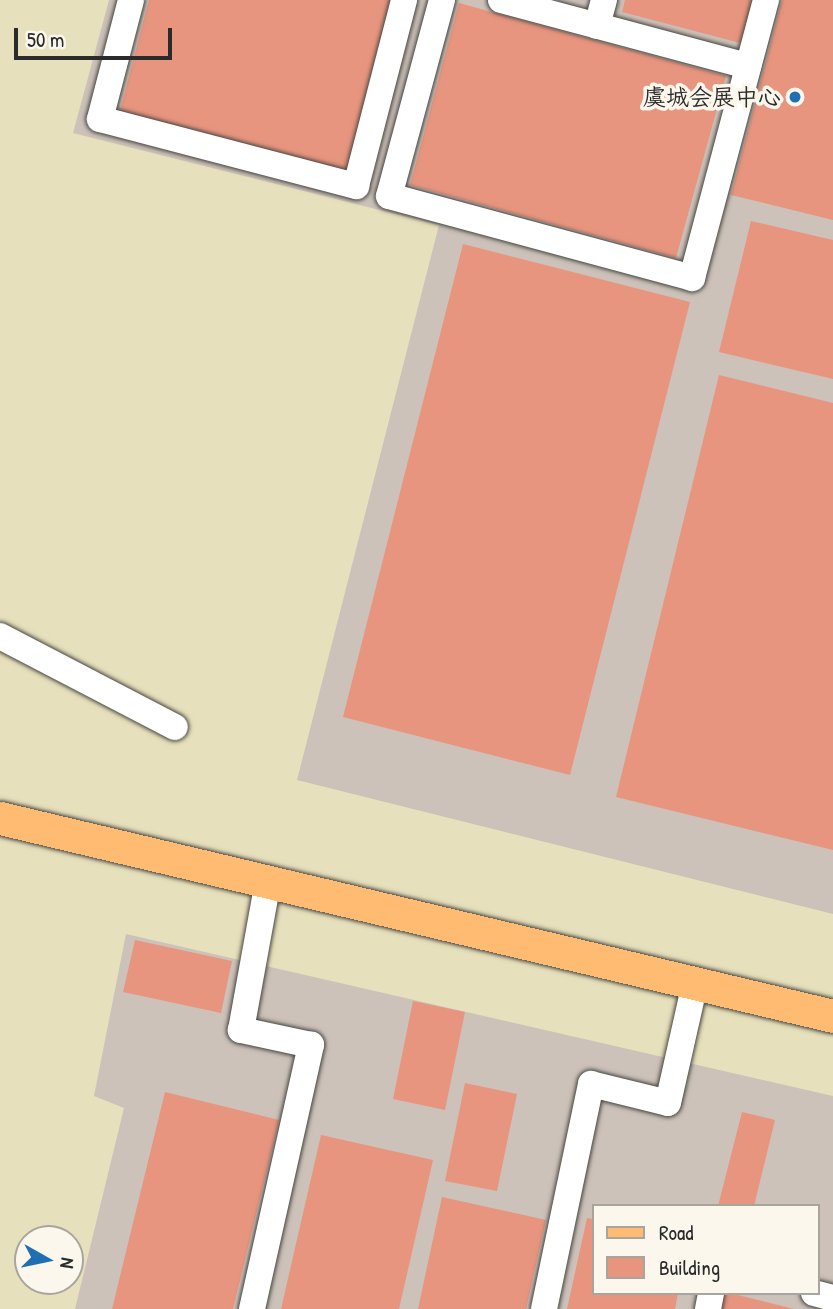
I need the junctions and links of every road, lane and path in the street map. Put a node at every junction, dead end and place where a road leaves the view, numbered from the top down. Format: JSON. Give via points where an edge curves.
{"nodes":[{"id":1,"x":131,"y":0,"type":"edge"},
{"id":2,"x":404,"y":0,"type":"edge"},
{"id":3,"x":442,"y":0,"type":"edge"},
{"id":4,"x":501,"y":0,"type":"edge"},
{"id":5,"x":604,"y":0,"type":"edge"},
{"id":6,"x":766,"y":0,"type":"edge"},
{"id":7,"x":597,"y":26,"type":"junction"},
{"id":8,"x":748,"y":66,"type":"junction"},
{"id":9,"x":0,"y":636,"type":"edge"},
{"id":10,"x":175,"y":727,"type":"dead end"},
{"id":11,"x":0,"y":818,"type":"edge"},
{"id":12,"x":268,"y":882,"type":"junction"},
{"id":13,"x":695,"y":984,"type":"junction"},
{"id":14,"x":833,"y":1016,"type":"edge"},
{"id":15,"x":252,"y":1309,"type":"edge"},
{"id":16,"x":544,"y":1309,"type":"edge"}],
"edges":[{"from":1,"to":2,"type":"street","via":[[100,119],[356,186]]},
{"from":3,"to":8,"type":"street","via":[[389,196],[692,278]]},
{"from":4,"to":7,"type":"street"},
{"from":5,"to":7,"type":"street"},
{"from":6,"to":8,"type":"street"},
{"from":7,"to":8,"type":"street"},
{"from":9,"to":10,"type":"street"},
{"from":11,"to":12,"type":"main road"},
{"from":12,"to":13,"type":"main road"},
{"from":12,"to":15,"type":"street","via":[[242,1030],[311,1045]]},
{"from":13,"to":14,"type":"main road"},
{"from":13,"to":16,"type":"street","via":[[668,1102],[591,1084]]}]}
